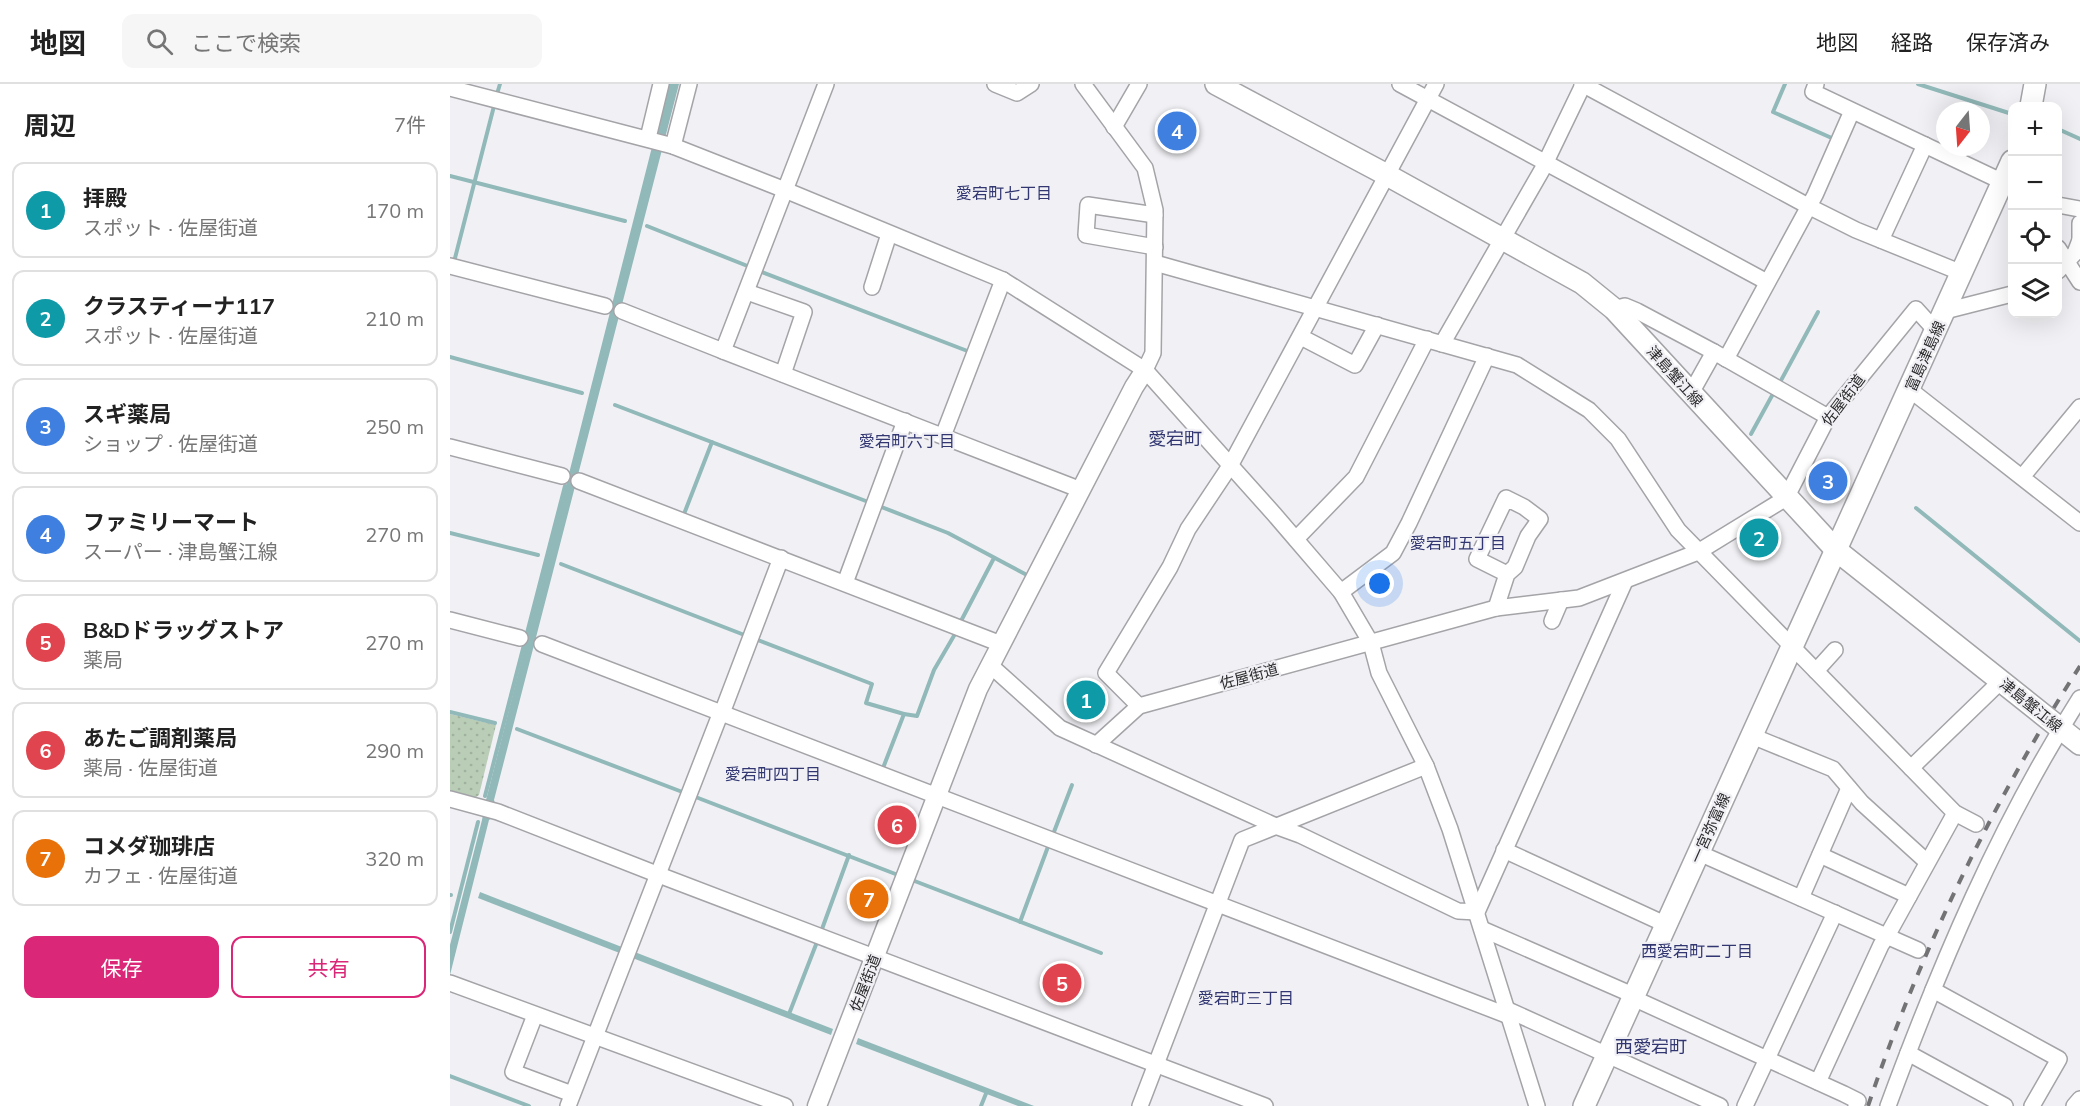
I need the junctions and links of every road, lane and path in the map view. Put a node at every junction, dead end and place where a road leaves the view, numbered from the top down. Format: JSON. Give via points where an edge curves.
{"nodes":[{"id":1,"x":661,"y":84,"type":"edge"},
{"id":2,"x":689,"y":84,"type":"edge"},
{"id":3,"x":826,"y":84,"type":"edge"},
{"id":4,"x":994,"y":84,"type":"edge"},
{"id":5,"x":1031,"y":84,"type":"edge"},
{"id":6,"x":1083,"y":84,"type":"edge"},
{"id":7,"x":1139,"y":84,"type":"edge"},
{"id":8,"x":1216,"y":84,"type":"edge"},
{"id":9,"x":1400,"y":84,"type":"edge"},
{"id":10,"x":1436,"y":84,"type":"edge"},
{"id":11,"x":1582,"y":84,"type":"edge"},
{"id":12,"x":1816,"y":84,"type":"edge"},
{"id":13,"x":2035,"y":84,"type":"edge"},
{"id":14,"x":450,"y":88,"type":"edge"},
{"id":15,"x":1428,"y":99,"type":"junction"},
{"id":16,"x":2032,"y":102,"type":"edge"},
{"id":17,"x":1852,"y":111,"type":"junction"},
{"id":18,"x":1114,"y":127,"type":"junction"},
{"id":19,"x":659,"y":142,"type":"junction"},
{"id":20,"x":1925,"y":145,"type":"junction"},
{"id":21,"x":1544,"y":162,"type":"junction"},
{"id":22,"x":2008,"y":174,"type":"edge"},
{"id":23,"x":1387,"y":175,"type":"junction"},
{"id":24,"x":2008,"y":176,"type":"edge"},
{"id":25,"x":785,"y":190,"type":"junction"},
{"id":26,"x":2080,"y":196,"type":"edge"},
{"id":27,"x":1808,"y":206,"type":"junction"},
{"id":28,"x":2062,"y":207,"type":"edge"},
{"id":29,"x":2079,"y":209,"type":"edge"},
{"id":30,"x":1155,"y":215,"type":"junction"},
{"id":31,"x":2080,"y":217,"type":"edge"},
{"id":32,"x":2080,"y":223,"type":"edge"},
{"id":33,"x":890,"y":234,"type":"junction"},
{"id":34,"x":1501,"y":239,"type":"junction"},
{"id":35,"x":1881,"y":240,"type":"junction"},
{"id":36,"x":2080,"y":240,"type":"edge"},
{"id":37,"x":1155,"y":247,"type":"junction"},
{"id":38,"x":1155,"y":263,"type":"junction"},
{"id":39,"x":450,"y":266,"type":"edge"},
{"id":40,"x":2062,"y":267,"type":"edge"},
{"id":41,"x":1962,"y":273,"type":"junction"},
{"id":42,"x":1003,"y":280,"type":"junction"},
{"id":43,"x":1767,"y":282,"type":"junction"},
{"id":44,"x":2080,"y":282,"type":"edge"},
{"id":45,"x":872,"y":287,"type":"dead end"},
{"id":46,"x":747,"y":292,"type":"junction"},
{"id":47,"x":2008,"y":295,"type":"edge"},
{"id":48,"x":605,"y":306,"type":"dead end"},
{"id":49,"x":1317,"y":308,"type":"junction"},
{"id":50,"x":1614,"y":309,"type":"junction"},
{"id":51,"x":622,"y":311,"type":"dead end"},
{"id":52,"x":1945,"y":311,"type":"junction"},
{"id":53,"x":1377,"y":325,"type":"junction"},
{"id":54,"x":1936,"y":331,"type":"junction"},
{"id":55,"x":1301,"y":338,"type":"junction"},
{"id":56,"x":1426,"y":339,"type":"junction"},
{"id":57,"x":1442,"y":344,"type":"junction"},
{"id":58,"x":723,"y":351,"type":"junction"},
{"id":59,"x":1487,"y":356,"type":"junction"},
{"id":60,"x":1720,"y":356,"type":"junction"},
{"id":61,"x":1144,"y":370,"type":"junction"},
{"id":62,"x":783,"y":374,"type":"junction"},
{"id":63,"x":1909,"y":389,"type":"junction"},
{"id":64,"x":1691,"y":393,"type":"junction"},
{"id":65,"x":2080,"y":407,"type":"edge"},
{"id":66,"x":1828,"y":417,"type":"junction"},
{"id":67,"x":905,"y":421,"type":"junction"},
{"id":68,"x":943,"y":436,"type":"junction"},
{"id":69,"x":450,"y":447,"type":"edge"},
{"id":70,"x":1230,"y":466,"type":"junction"},
{"id":71,"x":562,"y":476,"type":"dead end"},
{"id":72,"x":2022,"y":477,"type":"junction"},
{"id":73,"x":579,"y":480,"type":"dead end"},
{"id":74,"x":1081,"y":490,"type":"junction"},
{"id":75,"x":1786,"y":498,"type":"junction"},
{"id":76,"x":2080,"y":523,"type":"edge"},
{"id":77,"x":1296,"y":539,"type":"junction"},
{"id":78,"x":1836,"y":550,"type":"junction"},
{"id":79,"x":1698,"y":552,"type":"junction"},
{"id":80,"x":781,"y":558,"type":"junction"},
{"id":81,"x":1507,"y":574,"type":"junction"},
{"id":82,"x":1625,"y":581,"type":"junction"},
{"id":83,"x":845,"y":583,"type":"junction"},
{"id":84,"x":1341,"y":592,"type":"junction"},
{"id":85,"x":1561,"y":600,"type":"junction"},
{"id":86,"x":1496,"y":608,"type":"junction"},
{"id":87,"x":450,"y":620,"type":"edge"},
{"id":88,"x":1552,"y":621,"type":"dead end"},
{"id":89,"x":520,"y":638,"type":"dead end"},
{"id":90,"x":1371,"y":643,"type":"junction"},
{"id":91,"x":542,"y":644,"type":"dead end"},
{"id":92,"x":1001,"y":644,"type":"junction"},
{"id":93,"x":1792,"y":646,"type":"junction"},
{"id":94,"x":1835,"y":650,"type":"dead end"},
{"id":95,"x":990,"y":665,"type":"junction"},
{"id":96,"x":1815,"y":671,"type":"junction"},
{"id":97,"x":2001,"y":681,"type":"junction"},
{"id":98,"x":2080,"y":698,"type":"edge"},
{"id":99,"x":1139,"y":706,"type":"junction"},
{"id":100,"x":722,"y":712,"type":"junction"},
{"id":101,"x":2060,"y":729,"type":"junction"},
{"id":102,"x":1752,"y":736,"type":"junction"},
{"id":103,"x":2080,"y":744,"type":"edge"},
{"id":104,"x":1096,"y":745,"type":"junction"},
{"id":105,"x":1426,"y":766,"type":"junction"},
{"id":106,"x":1911,"y":768,"type":"junction"},
{"id":107,"x":1849,"y":788,"type":"junction"},
{"id":108,"x":936,"y":795,"type":"junction"},
{"id":109,"x":450,"y":799,"type":"edge"},
{"id":110,"x":1955,"y":813,"type":"junction"},
{"id":111,"x":1976,"y":824,"type":"dead end"},
{"id":112,"x":1278,"y":827,"type":"junction"},
{"id":113,"x":1504,"y":850,"type":"junction"},
{"id":114,"x":1699,"y":853,"type":"junction"},
{"id":115,"x":1820,"y":855,"type":"junction"},
{"id":116,"x":1927,"y":862,"type":"junction"},
{"id":117,"x":659,"y":875,"type":"junction"},
{"id":118,"x":1909,"y":896,"type":"junction"},
{"id":119,"x":1801,"y":898,"type":"junction"},
{"id":120,"x":1219,"y":905,"type":"junction"},
{"id":121,"x":1477,"y":912,"type":"junction"},
{"id":122,"x":1835,"y":913,"type":"junction"},
{"id":123,"x":1667,"y":924,"type":"junction"},
{"id":124,"x":1482,"y":929,"type":"junction"},
{"id":125,"x":1887,"y":936,"type":"junction"},
{"id":126,"x":1918,"y":950,"type":"dead end"},
{"id":127,"x":875,"y":957,"type":"junction"},
{"id":128,"x":450,"y":983,"type":"edge"},
{"id":129,"x":1933,"y":990,"type":"junction"},
{"id":130,"x":1633,"y":999,"type":"junction"},
{"id":131,"x":1508,"y":1013,"type":"junction"},
{"id":132,"x":535,"y":1015,"type":"junction"},
{"id":133,"x":594,"y":1037,"type":"junction"},
{"id":134,"x":1908,"y":1053,"type":"junction"},
{"id":135,"x":1608,"y":1055,"type":"junction"},
{"id":136,"x":1768,"y":1060,"type":"junction"},
{"id":137,"x":1156,"y":1064,"type":"junction"},
{"id":138,"x":1818,"y":1082,"type":"junction"},
{"id":139,"x":570,"y":1100,"type":"edge"},
{"id":140,"x":785,"y":1106,"type":"edge"},
{"id":141,"x":817,"y":1106,"type":"edge"},
{"id":142,"x":1140,"y":1106,"type":"edge"},
{"id":143,"x":1265,"y":1106,"type":"edge"},
{"id":144,"x":1537,"y":1106,"type":"edge"},
{"id":145,"x":1584,"y":1106,"type":"edge"},
{"id":146,"x":1720,"y":1106,"type":"edge"},
{"id":147,"x":1745,"y":1106,"type":"edge"},
{"id":148,"x":1856,"y":1106,"type":"edge"},
{"id":149,"x":1888,"y":1106,"type":"edge"},
{"id":150,"x":2004,"y":1106,"type":"edge"},
{"id":151,"x":2032,"y":1106,"type":"edge"}],
"edges":[{"from":1,"to":19,"type":"street"},
{"from":2,"to":19,"type":"street"},
{"from":3,"to":25,"type":"street"},
{"from":4,"to":5,"type":"street","via":[[1017,93]]},
{"from":6,"to":18,"type":"street"},
{"from":7,"to":18,"type":"street"},
{"from":8,"to":23,"type":"main road","name":"津島蟹江線"},
{"from":9,"to":15,"type":"street"},
{"from":10,"to":15,"type":"street"},
{"from":11,"to":21,"type":"street"},
{"from":11,"to":27,"type":"street"},
{"from":12,"to":17,"type":"street","via":[[1813,92]]},
{"from":13,"to":16,"type":"main road"},
{"from":14,"to":19,"type":"street"},
{"from":15,"to":21,"type":"street"},
{"from":15,"to":23,"type":"street"},
{"from":17,"to":20,"type":"street"},
{"from":17,"to":27,"type":"street"},
{"from":18,"to":30,"type":"street","via":[[1145,168]]},
{"from":19,"to":25,"type":"street"},
{"from":20,"to":22,"type":"street"},
{"from":20,"to":35,"type":"street"},
{"from":21,"to":34,"type":"street"},
{"from":21,"to":43,"type":"street"},
{"from":23,"to":34,"type":"main road","name":"津島蟹江線"},
{"from":23,"to":49,"type":"street"},
{"from":24,"to":41,"type":"main road","name":"富島津島線"},
{"from":25,"to":33,"type":"street"},
{"from":25,"to":46,"type":"street"},
{"from":26,"to":29,"type":"street"},
{"from":27,"to":35,"type":"street"},
{"from":27,"to":43,"type":"street"},
{"from":28,"to":29,"type":"street"},
{"from":29,"to":31,"type":"street"},
{"from":30,"to":37,"type":"street"},
{"from":30,"to":37,"type":"street","via":[[1088,205],[1086,235]]},
{"from":32,"to":36,"type":"street"},
{"from":33,"to":42,"type":"street"},
{"from":33,"to":45,"type":"street"},
{"from":34,"to":50,"type":"main road","name":"津島蟹江線","via":[[1582,283]]},
{"from":34,"to":57,"type":"street"},
{"from":35,"to":41,"type":"street"},
{"from":36,"to":40,"type":"street","via":[[2075,253]]},
{"from":37,"to":38,"type":"street"},
{"from":38,"to":49,"type":"street"},
{"from":38,"to":61,"type":"street","via":[[1153,353]]},
{"from":39,"to":48,"type":"street"},
{"from":40,"to":44,"type":"street"},
{"from":41,"to":52,"type":"main road","name":"富島津島線"},
{"from":42,"to":61,"type":"street"},
{"from":42,"to":68,"type":"street"},
{"from":43,"to":60,"type":"street"},
{"from":46,"to":58,"type":"street"},
{"from":46,"to":62,"type":"street","via":[[804,312]]},
{"from":47,"to":52,"type":"street"},
{"from":49,"to":53,"type":"street"},
{"from":49,"to":55,"type":"street"},
{"from":50,"to":60,"type":"street","via":[[1625,306]]},
{"from":50,"to":64,"type":"main road","name":"津島蟹江線"},
{"from":51,"to":58,"type":"street"},
{"from":52,"to":54,"type":"main road","name":"富島津島線"},
{"from":53,"to":55,"type":"street","via":[[1355,365]]},
{"from":53,"to":56,"type":"street"},
{"from":54,"to":63,"type":"main road","name":"富島津島線"},
{"from":54,"to":66,"type":"street","name":"佐屋街道","via":[[1916,309]]},
{"from":55,"to":70,"type":"street"},
{"from":56,"to":57,"type":"street"},
{"from":56,"to":77,"type":"street","via":[[1356,477]]},
{"from":57,"to":59,"type":"street"},
{"from":58,"to":62,"type":"street"},
{"from":59,"to":79,"type":"street","via":[[1517,365],[1589,410],[1618,439],[1678,530]]},
{"from":59,"to":84,"type":"street","via":[[1393,553]]},
{"from":60,"to":64,"type":"street"},
{"from":60,"to":66,"type":"street"},
{"from":61,"to":70,"type":"street"},
{"from":61,"to":74,"type":"street","name":"佐屋街道"},
{"from":62,"to":67,"type":"street"},
{"from":63,"to":72,"type":"street"},
{"from":63,"to":78,"type":"main road","name":"富島津島線"},
{"from":64,"to":75,"type":"main road","name":"津島蟹江線"},
{"from":65,"to":72,"type":"street"},
{"from":66,"to":75,"type":"street","name":"佐屋街道"},
{"from":67,"to":68,"type":"street"},
{"from":67,"to":83,"type":"street"},
{"from":68,"to":74,"type":"street"},
{"from":69,"to":71,"type":"street"},
{"from":70,"to":77,"type":"street"},
{"from":70,"to":99,"type":"street","via":[[1188,529],[1170,567],[1106,673]]},
{"from":72,"to":76,"type":"street"},
{"from":73,"to":80,"type":"street"},
{"from":74,"to":92,"type":"street","name":"佐屋街道"},
{"from":75,"to":78,"type":"main road","name":"津島蟹江線"},
{"from":75,"to":79,"type":"street","name":"佐屋街道"},
{"from":77,"to":84,"type":"street"},
{"from":78,"to":93,"type":"main road","name":"一宮弥富線"},
{"from":78,"to":97,"type":"main road","name":"津島蟹江線"},
{"from":79,"to":82,"type":"street","name":"佐屋街道"},
{"from":79,"to":93,"type":"street"},
{"from":80,"to":83,"type":"street"},
{"from":80,"to":100,"type":"street"},
{"from":81,"to":81,"type":"street","via":[[1515,567],[1540,519],[1506,498],[1477,559]]},
{"from":81,"to":86,"type":"street"},
{"from":82,"to":85,"type":"street","name":"佐屋街道","via":[[1579,598]]},
{"from":82,"to":113,"type":"street"},
{"from":83,"to":92,"type":"street"},
{"from":84,"to":90,"type":"street"},
{"from":85,"to":86,"type":"street","name":"佐屋街道"},
{"from":85,"to":88,"type":"street"},
{"from":86,"to":90,"type":"street","name":"佐屋街道"},
{"from":87,"to":89,"type":"street"},
{"from":90,"to":99,"type":"street","name":"佐屋街道"},
{"from":90,"to":105,"type":"street","via":[[1379,673]]},
{"from":91,"to":100,"type":"street"},
{"from":92,"to":95,"type":"street","name":"佐屋街道"},
{"from":93,"to":96,"type":"street"},
{"from":93,"to":102,"type":"main road","name":"一宮弥富線"},
{"from":94,"to":96,"type":"street"},
{"from":95,"to":104,"type":"street","via":[[1060,728]]},
{"from":95,"to":108,"type":"street","name":"佐屋街道"},
{"from":96,"to":106,"type":"street"},
{"from":97,"to":101,"type":"main road","name":"津島蟹江線"},
{"from":97,"to":106,"type":"street"},
{"from":98,"to":101,"type":"street"},
{"from":99,"to":104,"type":"street","name":"佐屋街道"},
{"from":100,"to":108,"type":"street"},
{"from":100,"to":117,"type":"street"},
{"from":101,"to":103,"type":"main road","name":"津島蟹江線"},
{"from":101,"to":129,"type":"street","via":[[1965,914]]},
{"from":102,"to":107,"type":"street","via":[[1833,769]]},
{"from":102,"to":114,"type":"main road","name":"一宮弥富線"},
{"from":104,"to":112,"type":"street"},
{"from":105,"to":112,"type":"street"},
{"from":105,"to":121,"type":"street"},
{"from":106,"to":110,"type":"street"},
{"from":107,"to":115,"type":"street"},
{"from":107,"to":116,"type":"street"},
{"from":108,"to":120,"type":"street"},
{"from":108,"to":127,"type":"street","name":"佐屋街道"},
{"from":109,"to":117,"type":"street","via":[[498,812]]},
{"from":110,"to":111,"type":"street"},
{"from":110,"to":116,"type":"street"},
{"from":112,"to":120,"type":"street","via":[[1242,840]]},
{"from":112,"to":121,"type":"street","via":[[1458,911]]},
{"from":113,"to":121,"type":"street"},
{"from":113,"to":123,"type":"street"},
{"from":114,"to":119,"type":"street"},
{"from":114,"to":123,"type":"main road","name":"一宮弥富線"},
{"from":115,"to":118,"type":"street"},
{"from":115,"to":119,"type":"street"},
{"from":116,"to":118,"type":"street"},
{"from":117,"to":127,"type":"street"},
{"from":117,"to":133,"type":"street"},
{"from":118,"to":125,"type":"street"},
{"from":119,"to":122,"type":"street"},
{"from":120,"to":131,"type":"street"},
{"from":120,"to":137,"type":"street"},
{"from":121,"to":124,"type":"street"},
{"from":122,"to":125,"type":"street"},
{"from":122,"to":136,"type":"street"},
{"from":123,"to":130,"type":"main road","name":"一宮弥富線"},
{"from":124,"to":130,"type":"street","via":[[1626,992]]},
{"from":124,"to":131,"type":"street"},
{"from":125,"to":126,"type":"street"},
{"from":125,"to":138,"type":"street"},
{"from":127,"to":137,"type":"street"},
{"from":127,"to":141,"type":"street","name":"佐屋街道"},
{"from":128,"to":132,"type":"street"},
{"from":129,"to":134,"type":"street"},
{"from":129,"to":151,"type":"street","via":[[2058,1059]]},
{"from":130,"to":135,"type":"main road","name":"一宮弥富線"},
{"from":130,"to":136,"type":"street"},
{"from":131,"to":135,"type":"street"},
{"from":131,"to":144,"type":"street"},
{"from":132,"to":133,"type":"street"},
{"from":132,"to":139,"type":"street","via":[[513,1071]]},
{"from":133,"to":139,"type":"street"},
{"from":133,"to":140,"type":"street"},
{"from":134,"to":149,"type":"street"},
{"from":134,"to":150,"type":"street"},
{"from":135,"to":145,"type":"main road","name":"一宮弥富線"},
{"from":135,"to":146,"type":"street"},
{"from":136,"to":138,"type":"street"},
{"from":136,"to":147,"type":"street"},
{"from":137,"to":142,"type":"street"},
{"from":137,"to":143,"type":"street"},
{"from":138,"to":148,"type":"street","via":[[1858,1101]]}]}
